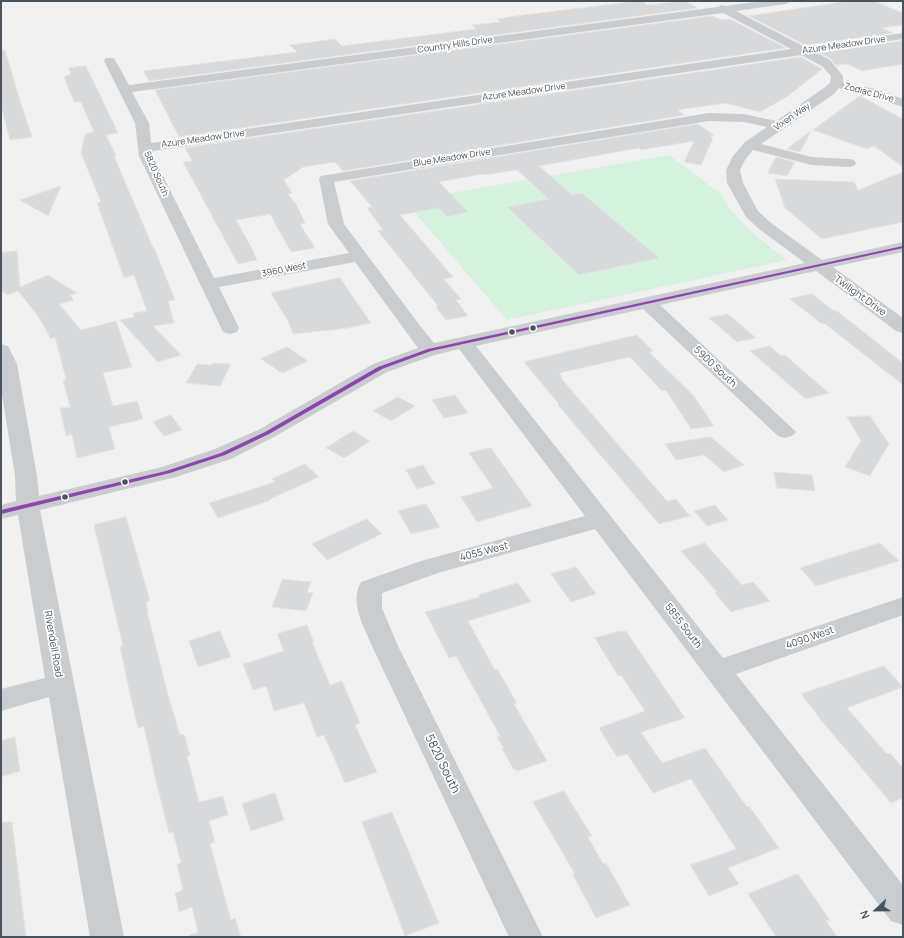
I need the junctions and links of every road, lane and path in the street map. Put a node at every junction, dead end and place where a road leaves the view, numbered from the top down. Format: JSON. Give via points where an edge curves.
{"nodes":[{"id":1,"x":708,"y":1,"type":"edge"},
{"id":2,"x":786,"y":1,"type":"edge"},
{"id":3,"x":724,"y":9,"type":"junction"},
{"id":4,"x":903,"y":36,"type":"edge"},
{"id":5,"x":804,"y":50,"type":"junction"},
{"id":6,"x":110,"y":61,"type":"dead end"},
{"id":7,"x":836,"y":84,"type":"junction"},
{"id":8,"x":125,"y":89,"type":"junction"},
{"id":9,"x":903,"y":103,"type":"edge"},
{"id":10,"x":779,"y":126,"type":"junction"},
{"id":11,"x":750,"y":145,"type":"junction"},
{"id":12,"x":144,"y":148,"type":"junction"},
{"id":13,"x":849,"y":163,"type":"dead end"},
{"id":14,"x":903,"y":247,"type":"edge"},
{"id":15,"x":359,"y":256,"type":"junction"},
{"id":16,"x":817,"y":265,"type":"junction"},
{"id":17,"x":209,"y":284,"type":"junction"},
{"id":18,"x":646,"y":302,"type":"junction"},
{"id":19,"x":903,"y":327,"type":"edge"},
{"id":20,"x":230,"y":328,"type":"dead end"},
{"id":21,"x":463,"y":342,"type":"junction"},
{"id":22,"x":430,"y":350,"type":"junction"},
{"id":23,"x":3,"y":360,"type":"edge"},
{"id":24,"x":785,"y":432,"type":"dead end"},
{"id":25,"x":28,"y":506,"type":"junction"},
{"id":26,"x":1,"y":512,"type":"edge"},
{"id":27,"x":600,"y":520,"type":"junction"},
{"id":28,"x":370,"y":588,"type":"joint"},
{"id":29,"x":903,"y":606,"type":"edge"},
{"id":30,"x":717,"y":670,"type":"junction"},
{"id":31,"x":60,"y":684,"type":"junction"},
{"id":32,"x":1,"y":700,"type":"edge"},
{"id":33,"x":903,"y":910,"type":"edge"},
{"id":34,"x":107,"y":937,"type":"edge"},
{"id":35,"x":526,"y":937,"type":"edge"}],
"edges":[{"from":1,"to":3,"type":"street"},
{"from":2,"to":3,"type":"street","name":"Country Hills Drive"},
{"from":3,"to":5,"type":"street"},
{"from":3,"to":8,"type":"street","name":"Country Hills Drive"},
{"from":4,"to":5,"type":"street","name":"Azure Meadow Drive"},
{"from":5,"to":7,"type":"street","via":[[832,68],[837,76]]},
{"from":5,"to":12,"type":"street","name":"Azure Meadow Drive"},
{"from":6,"to":8,"type":"street","name":"5820 South"},
{"from":7,"to":9,"type":"street","name":"Zodiac Drive"},
{"from":7,"to":10,"type":"street","name":"Vixen Way","via":[[821,98]]},
{"from":8,"to":12,"type":"street","name":"5820 South","via":[[142,123]]},
{"from":10,"to":11,"type":"street","name":"Vixen Way"},
{"from":10,"to":15,"type":"street","name":"Blue Meadow Drive","via":[[744,118],[709,117],[326,179],[336,224]]},
{"from":11,"to":13,"type":"street","via":[[812,161]]},
{"from":11,"to":16,"type":"street","name":"Vixen Way","via":[[738,159],[733,170],[734,183],[741,197],[752,214],[765,226]]},
{"from":12,"to":17,"type":"street","name":"5820 South"},
{"from":14,"to":16,"type":"street"},
{"from":15,"to":17,"type":"street","name":"3960 West"},
{"from":15,"to":22,"type":"street","name":"Blue Meadow Drive"},
{"from":16,"to":18,"type":"street"},
{"from":16,"to":19,"type":"street","name":"Twilight Drive"},
{"from":17,"to":20,"type":"street","name":"5820 South"},
{"from":18,"to":21,"type":"street"},
{"from":18,"to":24,"type":"street","name":"5900 South"},
{"from":21,"to":22,"type":"street"},
{"from":21,"to":27,"type":"street","name":"5855 South"},
{"from":22,"to":25,"type":"street","via":[[380,368],[267,433],[223,454],[168,472]]},
{"from":23,"to":25,"type":"street","name":"Rivendell Road","via":[[26,476]]},
{"from":25,"to":26,"type":"street"},
{"from":25,"to":31,"type":"street","name":"Rivendell Road"},
{"from":27,"to":28,"type":"street","name":"4055 West","via":[[430,567]]},
{"from":27,"to":30,"type":"street","name":"5855 South"},
{"from":28,"to":35,"type":"street","name":"5820 South","via":[[369,608],[385,646]]},
{"from":29,"to":30,"type":"street","name":"4090 West"},
{"from":30,"to":33,"type":"street","name":"5855 South"},
{"from":31,"to":32,"type":"street"},
{"from":31,"to":34,"type":"street","name":"Rivendell Road"}]}
